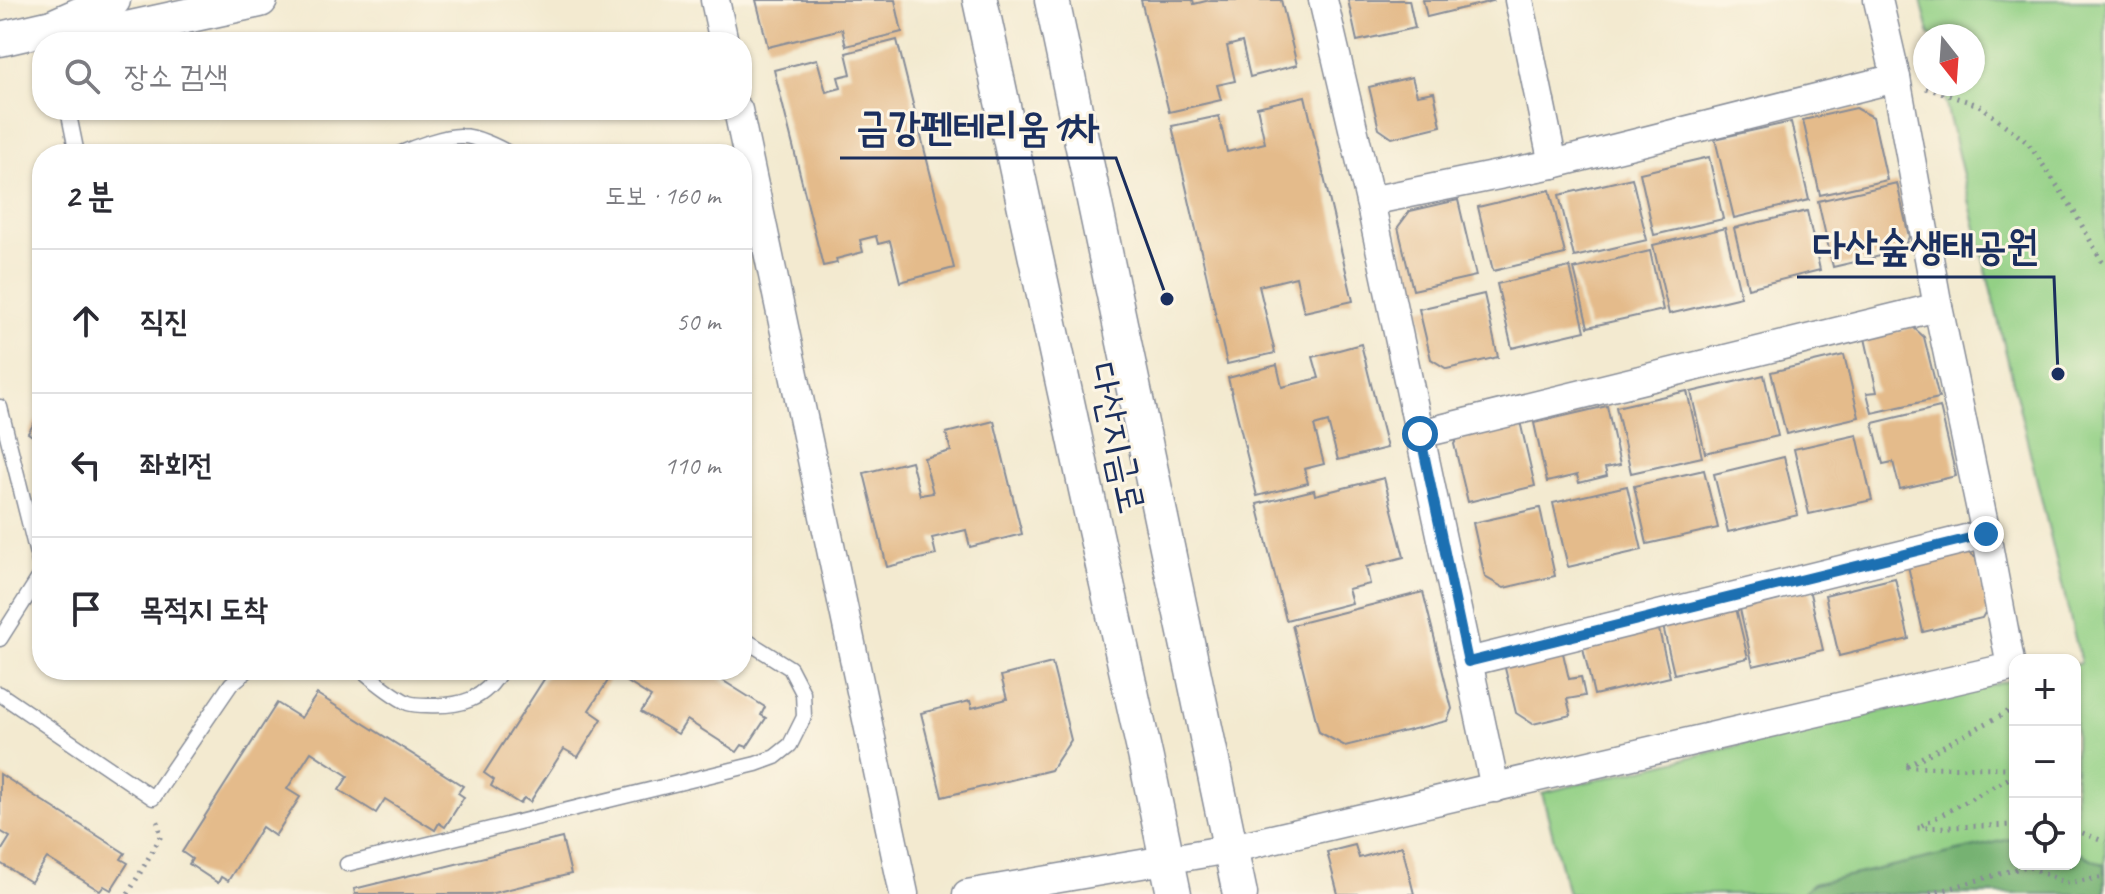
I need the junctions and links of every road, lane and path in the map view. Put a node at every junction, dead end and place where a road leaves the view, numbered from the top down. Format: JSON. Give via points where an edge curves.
{"nodes":[{"id":1,"x":113,"y":0,"type":"edge"},
{"id":2,"x":260,"y":0,"type":"edge"},
{"id":3,"x":715,"y":0,"type":"edge"},
{"id":4,"x":980,"y":0,"type":"edge"},
{"id":5,"x":1052,"y":0,"type":"edge"},
{"id":6,"x":1323,"y":0,"type":"edge"},
{"id":7,"x":1519,"y":0,"type":"edge"},
{"id":8,"x":1878,"y":0,"type":"edge"},
{"id":9,"x":58,"y":32,"type":"edge"},
{"id":10,"x":101,"y":32,"type":"edge"},
{"id":11,"x":722,"y":32,"type":"edge"},
{"id":12,"x":32,"y":37,"type":"edge"},
{"id":13,"x":0,"y":39,"type":"edge"},
{"id":14,"x":1896,"y":78,"type":"junction"},
{"id":15,"x":70,"y":120,"type":"edge"},
{"id":16,"x":740,"y":120,"type":"edge"},
{"id":17,"x":75,"y":144,"type":"edge"},
{"id":18,"x":423,"y":144,"type":"edge"},
{"id":19,"x":489,"y":144,"type":"edge"},
{"id":20,"x":745,"y":144,"type":"edge"},
{"id":21,"x":1553,"y":164,"type":"junction"},
{"id":22,"x":752,"y":176,"type":"edge"},
{"id":23,"x":1370,"y":201,"type":"junction"},
{"id":24,"x":2105,"y":267,"type":"edge"},
{"id":25,"x":1938,"y":307,"type":"junction"},
{"id":26,"x":0,"y":407,"type":"edge"},
{"id":27,"x":1420,"y":434,"type":"junction"},
{"id":28,"x":32,"y":534,"type":"edge"},
{"id":29,"x":1986,"y":534,"type":"junction"},
{"id":30,"x":32,"y":589,"type":"edge"},
{"id":31,"x":0,"y":639,"type":"edge"},
{"id":32,"x":752,"y":644,"type":"edge"},
{"id":33,"x":1468,"y":662,"type":"junction"},
{"id":34,"x":236,"y":680,"type":"edge"},
{"id":35,"x":375,"y":680,"type":"edge"},
{"id":36,"x":496,"y":680,"type":"edge"},
{"id":37,"x":0,"y":694,"type":"edge"},
{"id":38,"x":2009,"y":711,"type":"edge"},
{"id":39,"x":2009,"y":768,"type":"edge"},
{"id":40,"x":2009,"y":778,"type":"edge"},
{"id":41,"x":1495,"y":788,"type":"junction"},
{"id":42,"x":153,"y":798,"type":"junction"},
{"id":43,"x":2009,"y":825,"type":"edge"},
{"id":44,"x":2081,"y":832,"type":"edge"},
{"id":45,"x":2105,"y":842,"type":"edge"},
{"id":46,"x":1229,"y":849,"type":"junction"},
{"id":47,"x":1166,"y":860,"type":"junction"},
{"id":48,"x":347,"y":864,"type":"dead end"},
{"id":49,"x":2105,"y":877,"type":"edge"},
{"id":50,"x":128,"y":894,"type":"edge"},
{"id":51,"x":904,"y":894,"type":"edge"},
{"id":52,"x":967,"y":894,"type":"edge"},
{"id":53,"x":1174,"y":894,"type":"edge"},
{"id":54,"x":1240,"y":894,"type":"edge"},
{"id":55,"x":1930,"y":894,"type":"edge"}],
"edges":[{"from":1,"to":9,"type":"street"},
{"from":2,"to":10,"type":"street"},
{"from":3,"to":11,"type":"street"},
{"from":4,"to":47,"type":"street","name":"다산지금로"},
{"from":5,"to":46,"type":"street","name":"다산지금로"},
{"from":6,"to":23,"type":"street"},
{"from":7,"to":21,"type":"street"},
{"from":8,"to":14,"type":"street"},
{"from":12,"to":13,"type":"street"},
{"from":14,"to":21,"type":"street"},
{"from":14,"to":24,"type":"path","via":[[1979,105],[2028,143]]},
{"from":14,"to":25,"type":"street"},
{"from":15,"to":17,"type":"lane"},
{"from":16,"to":20,"type":"street"},
{"from":18,"to":19,"type":"lane","via":[[462,136]]},
{"from":21,"to":23,"type":"street"},
{"from":22,"to":51,"type":"street"},
{"from":23,"to":27,"type":"street"},
{"from":25,"to":27,"type":"street"},
{"from":25,"to":29,"type":"street"},
{"from":26,"to":28,"type":"lane"},
{"from":27,"to":33,"type":"street"},
{"from":29,"to":33,"type":"street"},
{"from":29,"to":41,"type":"street","via":[[2011,667]]},
{"from":30,"to":31,"type":"lane"},
{"from":32,"to":48,"type":"lane","via":[[790,668],[803,693],[804,717],[790,745],[775,757]]},
{"from":33,"to":41,"type":"street"},
{"from":34,"to":42,"type":"lane"},
{"from":35,"to":36,"type":"lane","via":[[411,704],[444,706],[471,700]]},
{"from":37,"to":42,"type":"lane"},
{"from":38,"to":39,"type":"path","via":[[1904,767]]},
{"from":40,"to":43,"type":"path","via":[[1917,828]]},
{"from":41,"to":46,"type":"street"},
{"from":42,"to":50,"type":"path","via":[[161,836]]},
{"from":44,"to":45,"type":"path"},
{"from":46,"to":47,"type":"street"},
{"from":46,"to":54,"type":"street","name":"다산지금로"},
{"from":47,"to":52,"type":"street"},
{"from":47,"to":53,"type":"street","name":"다산지금로"},
{"from":49,"to":55,"type":"path","via":[[2066,883],[2027,866]]}]}
